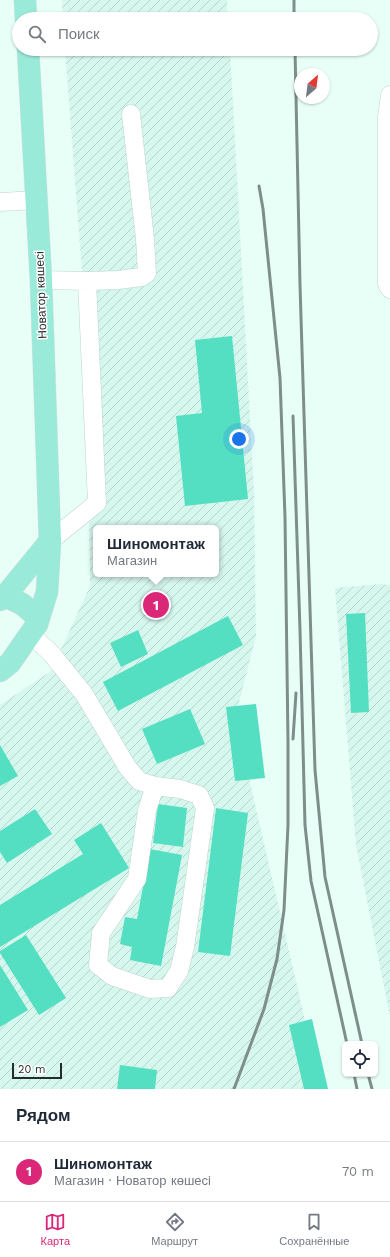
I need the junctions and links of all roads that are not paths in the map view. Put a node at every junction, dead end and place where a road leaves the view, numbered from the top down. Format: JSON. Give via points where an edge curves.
{"nodes":[{"id":1,"x":24,"y":0,"type":"edge"},
{"id":2,"x":25,"y":12,"type":"edge"},
{"id":3,"x":28,"y":56,"type":"edge"},
{"id":4,"x":390,"y":95,"type":"edge"},
{"id":5,"x":131,"y":114,"type":"dead end"},
{"id":6,"x":389,"y":116,"type":"edge"},
{"id":7,"x":37,"y":200,"type":"junction"},
{"id":8,"x":0,"y":202,"type":"edge"},
{"id":9,"x":41,"y":280,"type":"junction"},
{"id":10,"x":87,"y":281,"type":"junction"},
{"id":11,"x":390,"y":289,"type":"edge"},
{"id":12,"x":50,"y":541,"type":"junction"},
{"id":13,"x":2,"y":598,"type":"edge"},
{"id":14,"x":34,"y":630,"type":"junction"},
{"id":15,"x":0,"y":671,"type":"edge"},
{"id":16,"x":155,"y":786,"type":"junction"}],
"edges":[{"from":1,"to":2,"type":"main road"},
{"from":3,"to":7,"type":"main road","name":"Новатор көшесі"},
{"from":4,"to":6,"type":"street"},
{"from":5,"to":10,"type":"street","via":[[147,273],[142,277]]},
{"from":6,"to":11,"type":"street","via":[[387,284]]},
{"from":7,"to":8,"type":"street"},
{"from":7,"to":9,"type":"main road","name":"Новатор көшесі"},
{"from":9,"to":10,"type":"street"},
{"from":9,"to":12,"type":"main road","name":"Новатор көшесі"},
{"from":10,"to":12,"type":"street","via":[[97,503]]},
{"from":12,"to":13,"type":"main road"},
{"from":12,"to":14,"type":"main road","name":"Новатор көшесі","via":[[48,592]]},
{"from":13,"to":14,"type":"main road","via":[[22,604],[35,615]]},
{"from":14,"to":15,"type":"main road","name":"Новатор көшесі","via":[[10,663]]},
{"from":14,"to":16,"type":"street","via":[[84,694],[128,768],[139,781]]},
{"from":16,"to":16,"type":"street","via":[[180,789],[199,795],[205,808],[180,971],[168,988],[150,989],[112,976],[98,964],[101,933],[137,879],[147,810]]}]}
